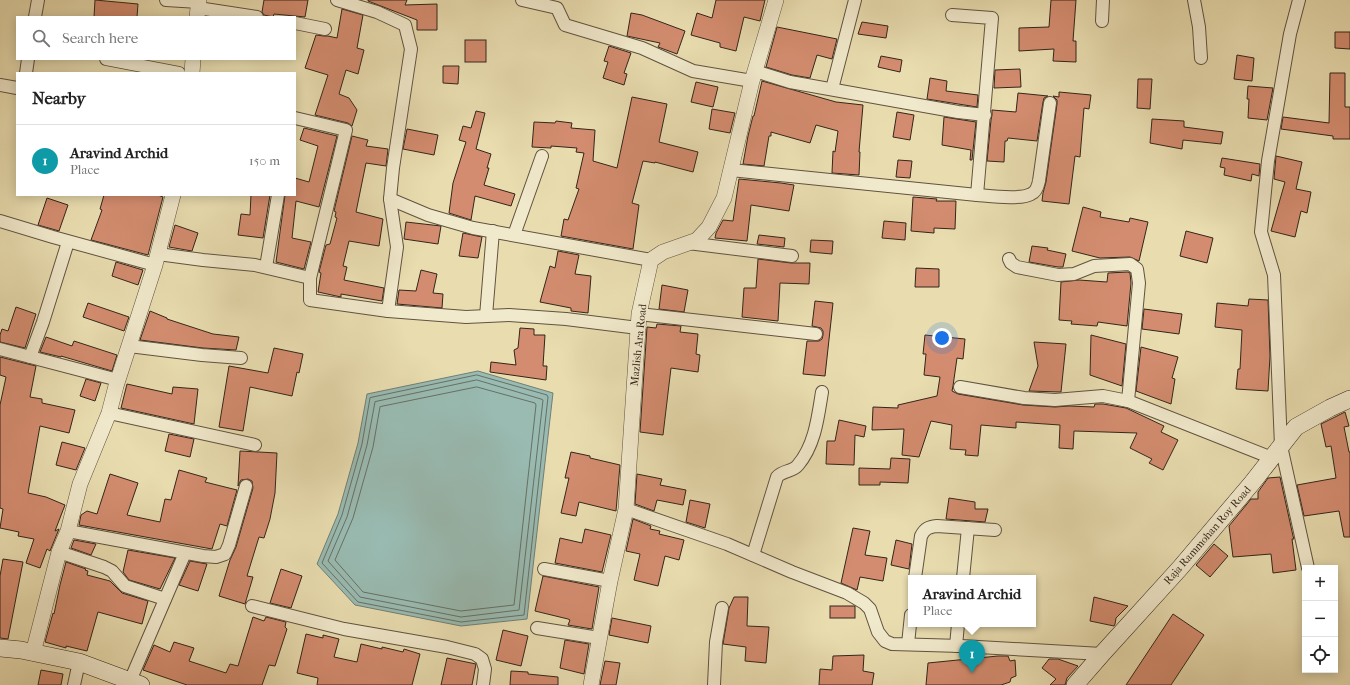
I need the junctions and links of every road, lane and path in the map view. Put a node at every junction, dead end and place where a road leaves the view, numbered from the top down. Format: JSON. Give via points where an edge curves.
{"nodes":[{"id":1,"x":38,"y":0,"type":"edge"},
{"id":2,"x":166,"y":0,"type":"edge"},
{"id":3,"x":337,"y":0,"type":"edge"},
{"id":4,"x":522,"y":0,"type":"edge"},
{"id":5,"x":776,"y":0,"type":"edge"},
{"id":6,"x":855,"y":0,"type":"edge"},
{"id":7,"x":1103,"y":0,"type":"edge"},
{"id":8,"x":1194,"y":0,"type":"edge"},
{"id":9,"x":1299,"y":0,"type":"edge"},
{"id":10,"x":198,"y":7,"type":"edge"},
{"id":11,"x":952,"y":15,"type":"dead end"},
{"id":12,"x":35,"y":16,"type":"edge"},
{"id":13,"x":251,"y":16,"type":"edge"},
{"id":14,"x":1102,"y":21,"type":"dead end"},
{"id":15,"x":296,"y":23,"type":"edge"},
{"id":16,"x":324,"y":29,"type":"dead end"},
{"id":17,"x":1201,"y":58,"type":"dead end"},
{"id":18,"x":28,"y":60,"type":"edge"},
{"id":19,"x":111,"y":60,"type":"edge"},
{"id":20,"x":193,"y":60,"type":"edge"},
{"id":21,"x":26,"y":72,"type":"edge"},
{"id":22,"x":174,"y":72,"type":"edge"},
{"id":23,"x":192,"y":72,"type":"edge"},
{"id":24,"x":754,"y":76,"type":"junction"},
{"id":25,"x":0,"y":85,"type":"edge"},
{"id":26,"x":16,"y":88,"type":"edge"},
{"id":27,"x":832,"y":89,"type":"junction"},
{"id":28,"x":1050,"y":103,"type":"dead end"},
{"id":29,"x":985,"y":115,"type":"junction"},
{"id":30,"x":296,"y":118,"type":"edge"},
{"id":31,"x":542,"y":156,"type":"dead end"},
{"id":32,"x":731,"y":170,"type":"junction"},
{"id":33,"x":977,"y":195,"type":"junction"},
{"id":34,"x":173,"y":196,"type":"edge"},
{"id":35,"x":278,"y":196,"type":"edge"},
{"id":36,"x":390,"y":199,"type":"junction"},
{"id":37,"x":0,"y":221,"type":"edge"},
{"id":38,"x":493,"y":231,"type":"junction"},
{"id":39,"x":514,"y":235,"type":"junction"},
{"id":40,"x":68,"y":242,"type":"junction"},
{"id":41,"x":688,"y":243,"type":"junction"},
{"id":42,"x":792,"y":256,"type":"dead end"},
{"id":43,"x":156,"y":259,"type":"junction"},
{"id":44,"x":1008,"y":259,"type":"dead end"},
{"id":45,"x":651,"y":260,"type":"junction"},
{"id":46,"x":266,"y":267,"type":"junction"},
{"id":47,"x":310,"y":278,"type":"junction"},
{"id":48,"x":388,"y":311,"type":"junction"},
{"id":49,"x":486,"y":316,"type":"junction"},
{"id":50,"x":638,"y":321,"type":"junction"},
{"id":51,"x":816,"y":334,"type":"dead end"},
{"id":52,"x":129,"y":346,"type":"junction"},
{"id":53,"x":0,"y":349,"type":"edge"},
{"id":54,"x":30,"y":357,"type":"junction"},
{"id":55,"x":241,"y":358,"type":"dead end"},
{"id":56,"x":118,"y":380,"type":"junction"},
{"id":57,"x":960,"y":386,"type":"dead end"},
{"id":58,"x":822,"y":392,"type":"dead end"},
{"id":59,"x":1350,"y":399,"type":"edge"},
{"id":60,"x":1128,"y":401,"type":"junction"},
{"id":61,"x":109,"y":413,"type":"junction"},
{"id":62,"x":255,"y":445,"type":"dead end"},
{"id":63,"x":1277,"y":452,"type":"junction"},
{"id":64,"x":246,"y":486,"type":"dead end"},
{"id":65,"x":626,"y":509,"type":"junction"},
{"id":66,"x":968,"y":528,"type":"junction"},
{"id":67,"x":995,"y":530,"type":"dead end"},
{"id":68,"x":68,"y":531,"type":"junction"},
{"id":69,"x":59,"y":552,"type":"junction"},
{"id":70,"x":185,"y":553,"type":"junction"},
{"id":71,"x":753,"y":555,"type":"junction"},
{"id":72,"x":1307,"y":565,"type":"edge"},
{"id":73,"x":544,"y":570,"type":"dead end"},
{"id":74,"x":915,"y":575,"type":"edge"},
{"id":75,"x":963,"y":575,"type":"edge"},
{"id":76,"x":610,"y":581,"type":"junction"},
{"id":77,"x":165,"y":599,"type":"junction"},
{"id":78,"x":252,"y":606,"type":"dead end"},
{"id":79,"x":722,"y":608,"type":"dead end"},
{"id":80,"x":910,"y":627,"type":"edge"},
{"id":81,"x":958,"y":627,"type":"edge"},
{"id":82,"x":537,"y":628,"type":"dead end"},
{"id":83,"x":599,"y":638,"type":"junction"},
{"id":84,"x":908,"y":644,"type":"junction"},
{"id":85,"x":956,"y":646,"type":"junction"},
{"id":86,"x":0,"y":648,"type":"edge"},
{"id":87,"x":33,"y":653,"type":"junction"},
{"id":88,"x":1102,"y":654,"type":"junction"},
{"id":89,"x":79,"y":662,"type":"junction"},
{"id":90,"x":128,"y":682,"type":"edge"},
{"id":91,"x":74,"y":685,"type":"edge"},
{"id":92,"x":483,"y":685,"type":"edge"},
{"id":93,"x":591,"y":685,"type":"edge"},
{"id":94,"x":714,"y":685,"type":"edge"},
{"id":95,"x":1075,"y":685,"type":"edge"}],
"edges":[{"from":1,"to":12,"type":"street"},
{"from":2,"to":10,"type":"street"},
{"from":3,"to":36,"type":"street","via":[[377,12],[405,25],[411,49]]},
{"from":4,"to":24,"type":"street","via":[[557,8],[565,25],[642,48],[693,71]]},
{"from":5,"to":24,"type":"street"},
{"from":6,"to":27,"type":"street"},
{"from":7,"to":14,"type":"street"},
{"from":8,"to":17,"type":"street"},
{"from":9,"to":63,"type":"street","via":[[1290,34],[1268,160],[1261,232],[1274,275]]},
{"from":10,"to":13,"type":"street"},
{"from":11,"to":29,"type":"street","via":[[992,18]]},
{"from":15,"to":16,"type":"street"},
{"from":18,"to":21,"type":"street"},
{"from":19,"to":22,"type":"street"},
{"from":20,"to":23,"type":"street"},
{"from":24,"to":27,"type":"street"},
{"from":24,"to":32,"type":"street"},
{"from":25,"to":26,"type":"street"},
{"from":27,"to":29,"type":"street"},
{"from":28,"to":33,"type":"street","via":[[1039,181],[1035,191],[1028,196],[1016,197]]},
{"from":29,"to":33,"type":"street"},
{"from":30,"to":47,"type":"street","via":[[346,130]]},
{"from":31,"to":39,"type":"street"},
{"from":32,"to":33,"type":"street"},
{"from":32,"to":41,"type":"street","via":[[724,198],[709,227],[697,240]]},
{"from":34,"to":43,"type":"street"},
{"from":35,"to":46,"type":"street"},
{"from":36,"to":38,"type":"street","via":[[428,215]]},
{"from":36,"to":48,"type":"street","via":[[397,247]]},
{"from":37,"to":40,"type":"street"},
{"from":38,"to":39,"type":"street"},
{"from":38,"to":49,"type":"street"},
{"from":39,"to":45,"type":"street"},
{"from":40,"to":43,"type":"street"},
{"from":40,"to":54,"type":"street"},
{"from":41,"to":42,"type":"street"},
{"from":41,"to":45,"type":"street","via":[[663,252]]},
{"from":43,"to":46,"type":"street","via":[[203,260]]},
{"from":43,"to":52,"type":"street"},
{"from":44,"to":60,"type":"street","via":[[1017,267],[1058,275],[1074,274],[1094,266],[1130,264],[1138,269],[1139,283]]},
{"from":45,"to":50,"type":"street","name":"Mazlish Ara Road"},
{"from":46,"to":47,"type":"street"},
{"from":47,"to":48,"type":"street","via":[[310,300]]},
{"from":48,"to":49,"type":"street","via":[[466,317]]},
{"from":49,"to":50,"type":"street"},
{"from":50,"to":51,"type":"street"},
{"from":50,"to":65,"type":"street","name":"Mazlish Ara Road"},
{"from":52,"to":55,"type":"street"},
{"from":52,"to":56,"type":"street"},
{"from":53,"to":54,"type":"street"},
{"from":54,"to":56,"type":"street"},
{"from":56,"to":61,"type":"street"},
{"from":57,"to":60,"type":"street","via":[[1032,398],[1055,400],[1103,396]]},
{"from":58,"to":71,"type":"street","via":[[812,443],[798,466],[777,477]]},
{"from":59,"to":63,"type":"main road","name":"Raja Rammohan Roy Road","via":[[1296,427]]},
{"from":60,"to":63,"type":"street"},
{"from":61,"to":62,"type":"street"},
{"from":61,"to":68,"type":"street","via":[[80,484]]},
{"from":63,"to":72,"type":"street"},
{"from":63,"to":88,"type":"main road","name":"Raja Rammohan Roy Road","via":[[1180,568]]},
{"from":64,"to":70,"type":"street","via":[[225,554],[216,557]]},
{"from":65,"to":71,"type":"street"},
{"from":65,"to":76,"type":"street","name":"Mazlish Ara Road"},
{"from":66,"to":67,"type":"street"},
{"from":66,"to":74,"type":"street","via":[[937,526],[924,530]]},
{"from":66,"to":75,"type":"street"},
{"from":68,"to":69,"type":"street"},
{"from":68,"to":70,"type":"street"},
{"from":69,"to":77,"type":"street","via":[[104,567],[112,571],[125,586]]},
{"from":69,"to":87,"type":"street"},
{"from":70,"to":77,"type":"street"},
{"from":71,"to":84,"type":"street","via":[[856,598],[870,609],[878,632],[885,641],[892,644]]},
{"from":73,"to":76,"type":"street"},
{"from":76,"to":83,"type":"street","name":"Mazlish Ara Road"},
{"from":77,"to":90,"type":"street"},
{"from":78,"to":92,"type":"street","via":[[344,629],[475,654],[482,659],[485,669]]},
{"from":79,"to":94,"type":"street","via":[[717,634]]},
{"from":80,"to":84,"type":"street"},
{"from":81,"to":85,"type":"street"},
{"from":82,"to":83,"type":"street"},
{"from":83,"to":93,"type":"street","name":"Mazlish Ara Road"},
{"from":84,"to":85,"type":"street"},
{"from":85,"to":88,"type":"street"},
{"from":86,"to":87,"type":"main road"},
{"from":87,"to":89,"type":"main road"},
{"from":88,"to":95,"type":"main road","name":"Raja Rammohan Roy Road"},
{"from":89,"to":90,"type":"main road"},
{"from":89,"to":91,"type":"street"}]}
